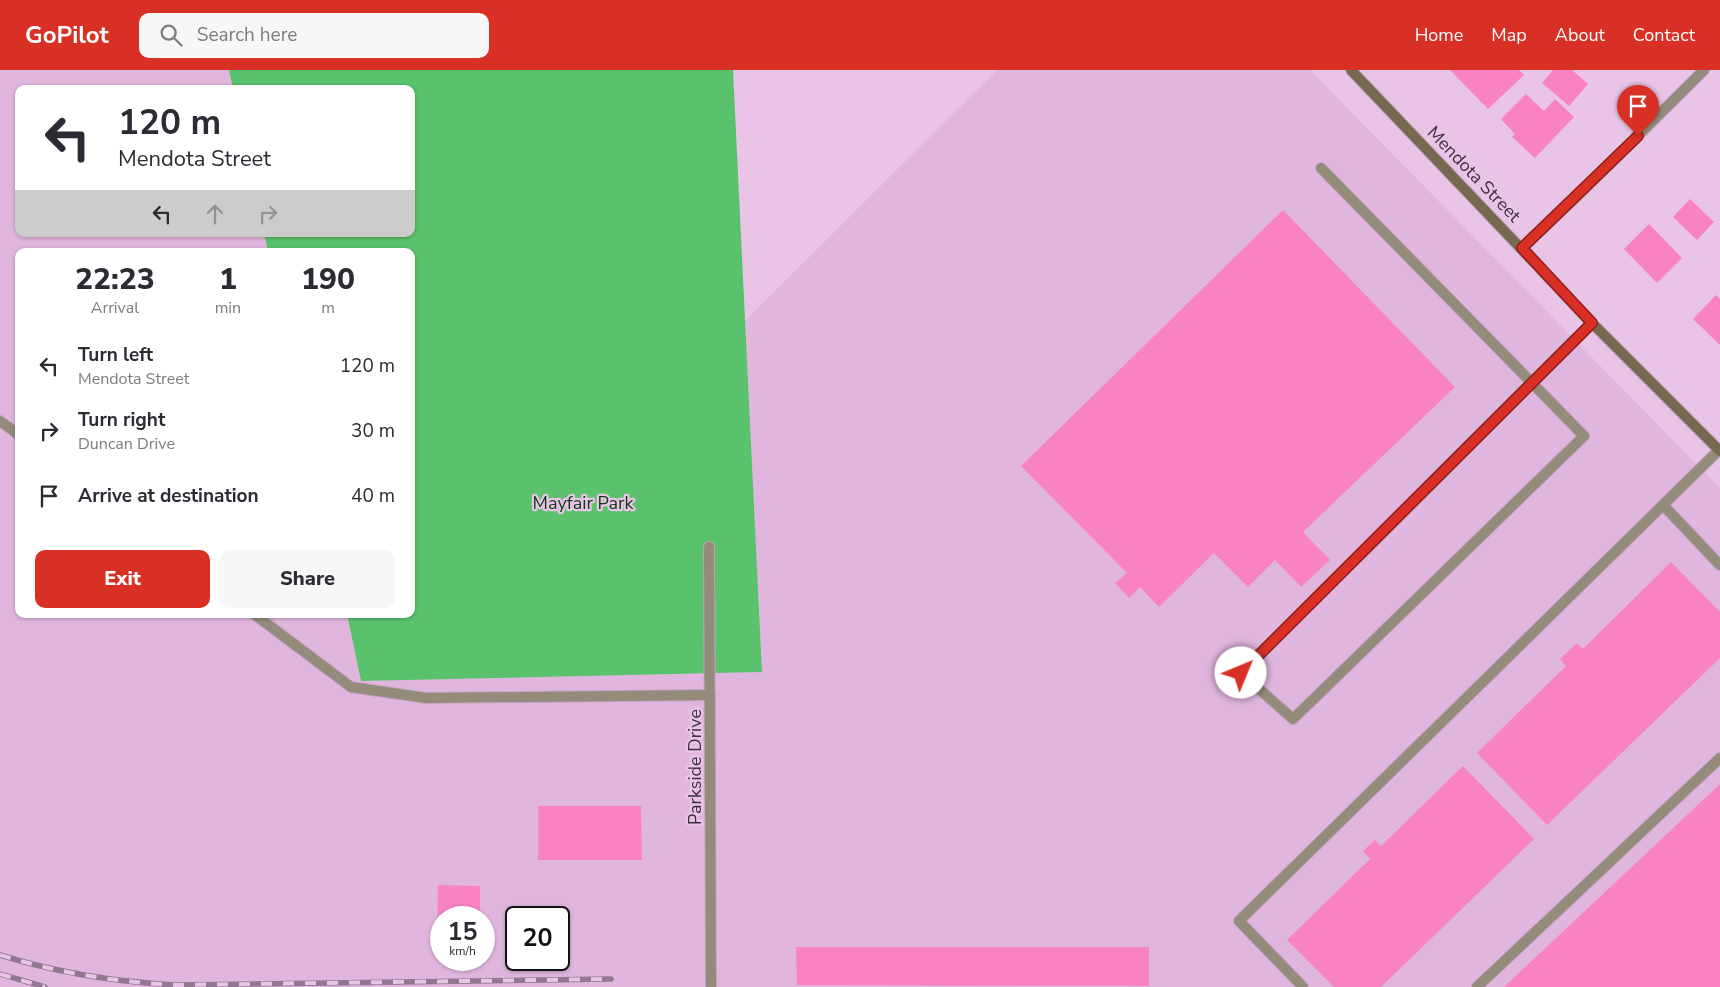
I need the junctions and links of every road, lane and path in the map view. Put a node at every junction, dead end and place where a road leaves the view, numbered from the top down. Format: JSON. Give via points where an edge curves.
{"nodes":[{"id":1,"x":1350,"y":70,"type":"edge"},
{"id":2,"x":1704,"y":70,"type":"edge"},
{"id":3,"x":1321,"y":168,"type":"dead end"},
{"id":4,"x":1522,"y":248,"type":"junction"},
{"id":5,"x":1592,"y":323,"type":"junction"},
{"id":6,"x":1531,"y":383,"type":"junction"},
{"id":7,"x":0,"y":421,"type":"edge"},
{"id":8,"x":15,"y":432,"type":"edge"},
{"id":9,"x":1720,"y":451,"type":"edge"},
{"id":10,"x":1663,"y":505,"type":"junction"},
{"id":11,"x":708,"y":547,"type":"dead end"},
{"id":12,"x":1720,"y":565,"type":"edge"},
{"id":13,"x":259,"y":618,"type":"edge"},
{"id":14,"x":710,"y":695,"type":"junction"},
{"id":15,"x":1720,"y":758,"type":"edge"},
{"id":16,"x":712,"y":987,"type":"edge"},
{"id":17,"x":1303,"y":987,"type":"edge"},
{"id":18,"x":1477,"y":987,"type":"edge"}],
"edges":[{"from":1,"to":4,"type":"street","name":"Mendota Street"},
{"from":2,"to":4,"type":"street"},
{"from":3,"to":6,"type":"street"},
{"from":4,"to":5,"type":"street","name":"Mendota Street"},
{"from":5,"to":6,"type":"street"},
{"from":5,"to":9,"type":"street","name":"Mendota Street"},
{"from":6,"to":6,"type":"street","via":[[1241,673],[1293,719],[1584,436]]},
{"from":7,"to":8,"type":"street"},
{"from":9,"to":10,"type":"street"},
{"from":10,"to":12,"type":"street"},
{"from":10,"to":17,"type":"street","via":[[1239,921]]},
{"from":11,"to":14,"type":"street","name":"Parkside Drive"},
{"from":13,"to":14,"type":"street","via":[[351,687],[426,698]]},
{"from":14,"to":16,"type":"street","name":"Parkside Drive"},
{"from":15,"to":18,"type":"street"}]}
